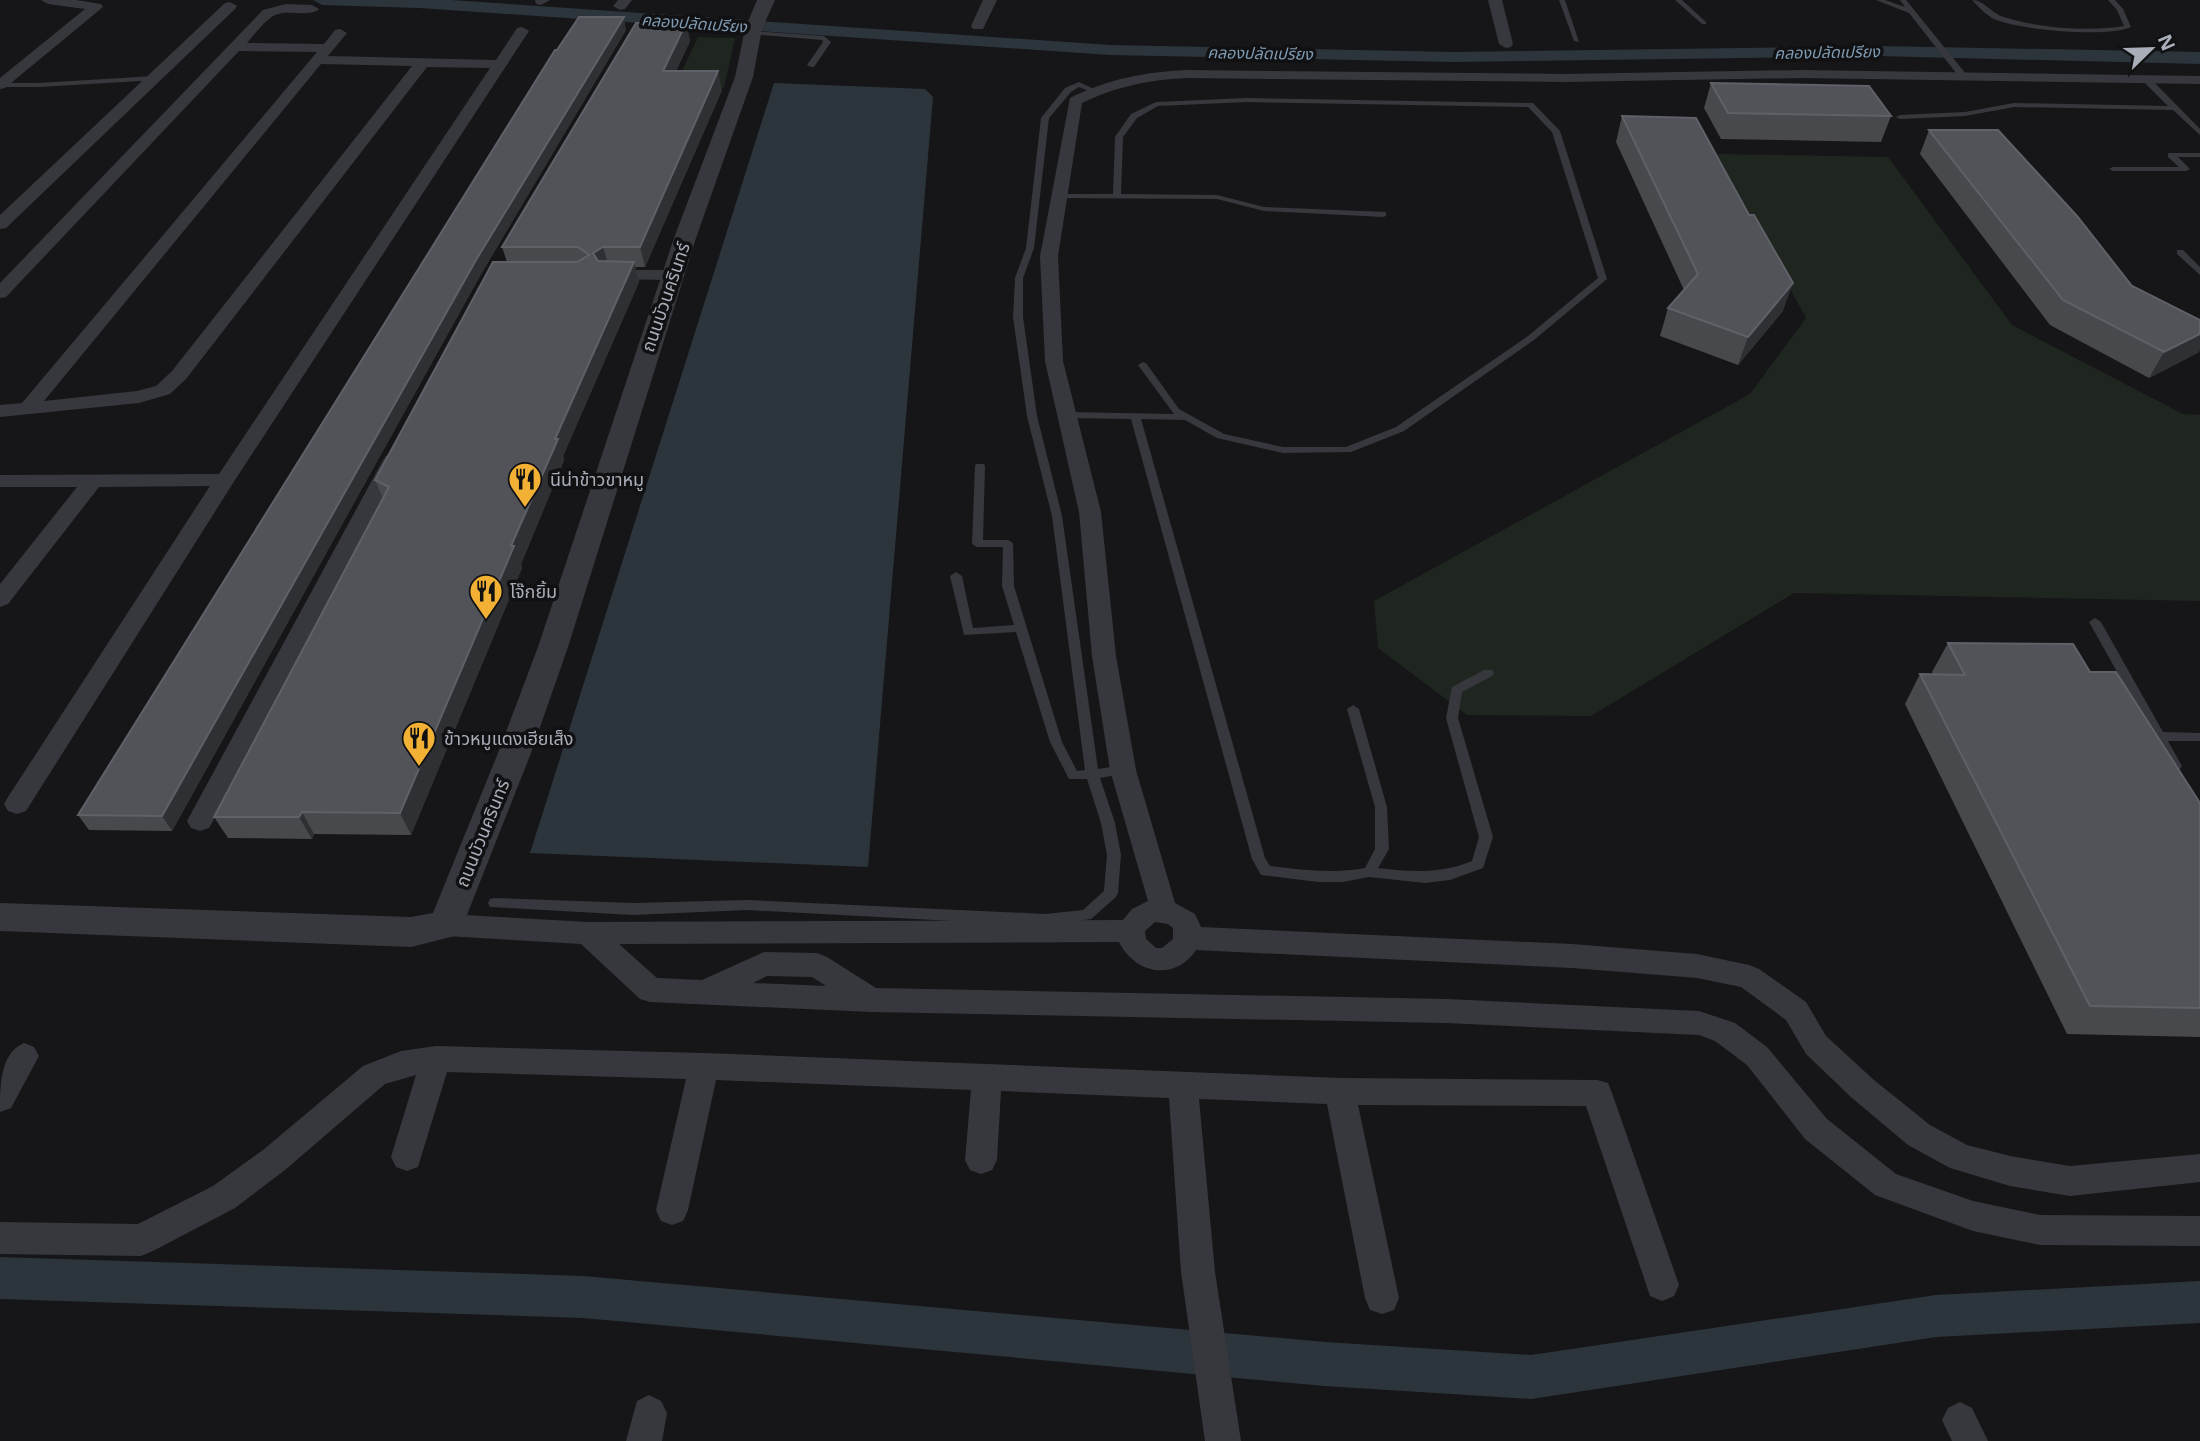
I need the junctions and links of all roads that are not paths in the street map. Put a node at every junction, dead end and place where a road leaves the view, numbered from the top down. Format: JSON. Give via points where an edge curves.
{"nodes":[{"id":1,"x":48,"y":0,"type":"edge"},
{"id":2,"x":990,"y":0,"type":"edge"},
{"id":3,"x":1495,"y":0,"type":"edge"},
{"id":4,"x":1562,"y":0,"type":"edge"},
{"id":5,"x":1678,"y":0,"type":"edge"},
{"id":6,"x":1879,"y":0,"type":"edge"},
{"id":7,"x":1902,"y":0,"type":"edge"},
{"id":8,"x":1975,"y":0,"type":"edge"},
{"id":9,"x":2111,"y":0,"type":"edge"},
{"id":10,"x":230,"y":6,"type":"dead end"},
{"id":11,"x":312,"y":9,"type":"dead end"},
{"id":12,"x":1911,"y":11,"type":"junction"},
{"id":13,"x":757,"y":18,"type":"edge"},
{"id":14,"x":1704,"y":23,"type":"dead end"},
{"id":15,"x":978,"y":26,"type":"dead end"},
{"id":16,"x":522,"y":31,"type":"dead end"},
{"id":17,"x":340,"y":33,"type":"dead end"},
{"id":18,"x":1577,"y":41,"type":"dead end"},
{"id":19,"x":1506,"y":44,"type":"dead end"},
{"id":20,"x":236,"y":47,"type":"junction"},
{"id":21,"x":324,"y":54,"type":"junction"},
{"id":22,"x":1950,"y":61,"type":"joint"},
{"id":23,"x":422,"y":63,"type":"junction"},
{"id":24,"x":502,"y":64,"type":"junction"},
{"id":25,"x":811,"y":65,"type":"dead end"},
{"id":26,"x":1963,"y":76,"type":"junction"},
{"id":27,"x":155,"y":78,"type":"junction"},
{"id":28,"x":2147,"y":79,"type":"junction"},
{"id":29,"x":2200,"y":79,"type":"edge"},
{"id":30,"x":0,"y":85,"type":"edge"},
{"id":31,"x":1094,"y":91,"type":"junction"},
{"id":32,"x":2175,"y":108,"type":"junction"},
{"id":33,"x":1900,"y":117,"type":"dead end"},
{"id":34,"x":2200,"y":133,"type":"edge"},
{"id":35,"x":2200,"y":155,"type":"edge"},
{"id":36,"x":2113,"y":169,"type":"dead end"},
{"id":37,"x":1059,"y":196,"type":"junction"},
{"id":38,"x":1116,"y":196,"type":"junction"},
{"id":39,"x":1383,"y":214,"type":"dead end"},
{"id":40,"x":0,"y":224,"type":"edge"},
{"id":41,"x":2180,"y":252,"type":"dead end"},
{"id":42,"x":2200,"y":272,"type":"edge"},
{"id":43,"x":609,"y":275,"type":"edge"},
{"id":44,"x":672,"y":275,"type":"junction"},
{"id":45,"x":0,"y":293,"type":"edge"},
{"id":46,"x":1143,"y":365,"type":"dead end"},
{"id":47,"x":27,"y":408,"type":"junction"},
{"id":48,"x":0,"y":411,"type":"edge"},
{"id":49,"x":1067,"y":415,"type":"junction"},
{"id":50,"x":1135,"y":416,"type":"junction"},
{"id":51,"x":1187,"y":417,"type":"junction"},
{"id":52,"x":401,"y":445,"type":"edge"},
{"id":53,"x":980,"y":466,"type":"dead end"},
{"id":54,"x":94,"y":480,"type":"junction"},
{"id":55,"x":225,"y":480,"type":"junction"},
{"id":56,"x":0,"y":481,"type":"edge"},
{"id":57,"x":956,"y":576,"type":"dead end"},
{"id":58,"x":0,"y":599,"type":"edge"},
{"id":59,"x":2095,"y":622,"type":"dead end"},
{"id":60,"x":1021,"y":628,"type":"junction"},
{"id":61,"x":1488,"y":673,"type":"dead end"},
{"id":62,"x":1353,"y":709,"type":"dead end"},
{"id":63,"x":2158,"y":736,"type":"junction"},
{"id":64,"x":2200,"y":737,"type":"edge"},
{"id":65,"x":1123,"y":770,"type":"junction"},
{"id":66,"x":1092,"y":774,"type":"junction"},
{"id":67,"x":2182,"y":778,"type":"edge"},
{"id":68,"x":17,"y":804,"type":"dead end"},
{"id":69,"x":200,"y":821,"type":"dead end"},
{"id":70,"x":1369,"y":872,"type":"junction"},
{"id":71,"x":495,"y":903,"type":"dead end"},
{"id":72,"x":1164,"y":911,"type":"junction"},
{"id":73,"x":0,"y":917,"type":"edge"},
{"id":74,"x":446,"y":925,"type":"junction"},
{"id":75,"x":1131,"y":931,"type":"junction"},
{"id":76,"x":588,"y":933,"type":"junction"},
{"id":77,"x":1190,"y":938,"type":"junction"},
{"id":78,"x":24,"y":1056,"type":"dead end"},
{"id":79,"x":436,"y":1059,"type":"junction"},
{"id":80,"x":704,"y":1066,"type":"junction"},
{"id":81,"x":988,"y":1078,"type":"junction"},
{"id":82,"x":1183,"y":1086,"type":"junction"},
{"id":83,"x":1340,"y":1091,"type":"junction"},
{"id":84,"x":0,"y":1098,"type":"edge"},
{"id":85,"x":407,"y":1157,"type":"dead end"},
{"id":86,"x":981,"y":1160,"type":"dead end"},
{"id":87,"x":2200,"y":1168,"type":"edge"},
{"id":88,"x":672,"y":1210,"type":"dead end"},
{"id":89,"x":2200,"y":1231,"type":"edge"},
{"id":90,"x":0,"y":1238,"type":"edge"},
{"id":91,"x":1662,"y":1285,"type":"dead end"},
{"id":92,"x":1381,"y":1298,"type":"dead end"},
{"id":93,"x":1221,"y":1429,"type":"edge"}],
"edges":[{"from":1,"to":30,"type":"street","via":[[96,7]]},
{"from":2,"to":15,"type":"street"},
{"from":3,"to":19,"type":"street"},
{"from":4,"to":18,"type":"lane"},
{"from":5,"to":14,"type":"lane"},
{"from":6,"to":12,"type":"lane"},
{"from":7,"to":12,"type":"lane"},
{"from":8,"to":9,"type":"lane","via":[[2008,21],[2113,30],[2128,27]]},
{"from":10,"to":27,"type":"street"},
{"from":11,"to":20,"type":"street","via":[[268,13]]},
{"from":12,"to":22,"type":"lane"},
{"from":13,"to":25,"type":"lane","via":[[824,38],[827,42]]},
{"from":13,"to":44,"type":"street","name":"ถนนบัวนครินทร์","via":[[744,77]]},
{"from":16,"to":24,"type":"street"},
{"from":17,"to":21,"type":"street"},
{"from":20,"to":21,"type":"street"},
{"from":20,"to":45,"type":"street"},
{"from":21,"to":23,"type":"street"},
{"from":21,"to":47,"type":"street"},
{"from":22,"to":26,"type":"lane"},
{"from":23,"to":24,"type":"street"},
{"from":23,"to":47,"type":"street","via":[[163,390],[139,397]]},
{"from":24,"to":55,"type":"street"},
{"from":26,"to":28,"type":"street"},
{"from":26,"to":31,"type":"street","via":[[1187,74],[1145,76]]},
{"from":27,"to":30,"type":"lane","via":[[46,87]]},
{"from":27,"to":40,"type":"street"},
{"from":28,"to":29,"type":"street"},
{"from":28,"to":32,"type":"lane"},
{"from":31,"to":37,"type":"street","via":[[1074,101]]},
{"from":31,"to":66,"type":"lane","via":[[1079,84],[1068,90],[1045,118],[1030,248],[1019,278],[1018,317],[1032,416],[1057,516]]},
{"from":32,"to":33,"type":"lane","via":[[2014,105],[1965,114]]},
{"from":32,"to":34,"type":"lane"},
{"from":35,"to":36,"type":"lane","via":[[2171,155],[2186,169]]},
{"from":37,"to":38,"type":"lane"},
{"from":37,"to":49,"type":"street","via":[[1049,256],[1054,361]]},
{"from":38,"to":39,"type":"lane","via":[[1217,197],[1264,209]]},
{"from":38,"to":51,"type":"lane","via":[[1119,137],[1134,116],[1156,104],[1247,100],[1530,105],[1556,131],[1603,279],[1531,338],[1401,429],[1347,450],[1283,450],[1221,436]]},
{"from":41,"to":42,"type":"lane"},
{"from":43,"to":44,"type":"street"},
{"from":44,"to":74,"type":"street","name":"ถนนบัวนครินทร์","via":[[524,729]]},
{"from":46,"to":51,"type":"lane","via":[[1176,411]]},
{"from":47,"to":48,"type":"street"},
{"from":49,"to":50,"type":"lane"},
{"from":49,"to":65,"type":"street","via":[[1090,512],[1104,656]]},
{"from":50,"to":51,"type":"lane"},
{"from":50,"to":70,"type":"lane","via":[[1259,859],[1266,871],[1310,877]]},
{"from":52,"to":69,"type":"street"},
{"from":53,"to":60,"type":"lane","via":[[977,544],[1008,543],[1008,586]]},
{"from":54,"to":55,"type":"street"},
{"from":54,"to":56,"type":"street"},
{"from":54,"to":58,"type":"street"},
{"from":55,"to":68,"type":"street"},
{"from":57,"to":60,"type":"lane","via":[[968,632]]},
{"from":59,"to":63,"type":"lane"},
{"from":60,"to":66,"type":"lane","via":[[1056,742],[1073,776]]},
{"from":61,"to":70,"type":"lane","via":[[1456,690],[1452,718],[1486,837],[1479,864],[1456,875],[1427,878]]},
{"from":62,"to":70,"type":"lane","via":[[1381,807],[1382,849]]},
{"from":63,"to":64,"type":"lane"},
{"from":63,"to":67,"type":"lane"},
{"from":65,"to":66,"type":"lane"},
{"from":65,"to":72,"type":"street"},
{"from":66,"to":71,"type":"lane","via":[[1114,855],[1111,893],[1086,915],[1046,920],[747,905],[633,909]]},
{"from":72,"to":75,"type":"street","via":[[1142,915]]},
{"from":72,"to":77,"type":"street","via":[[1183,920]]},
{"from":73,"to":74,"type":"street","via":[[411,932]]},
{"from":74,"to":76,"type":"street"},
{"from":75,"to":76,"type":"street"},
{"from":75,"to":77,"type":"street","via":[[1137,950],[1157,959],[1179,954]]},
{"from":76,"to":89,"type":"street","via":[[650,990],[871,1000],[1447,1011],[1699,1023],[1726,1032],[1757,1056],[1816,1129],[1886,1185],[1973,1216],[2040,1230]]},
{"from":77,"to":87,"type":"street","via":[[1572,956],[1697,966],[1749,977],[1796,1011],[1816,1045],[1863,1089],[1919,1135],[1961,1158],[2070,1181]]},
{"from":78,"to":84,"type":"street"},
{"from":79,"to":80,"type":"street"},
{"from":79,"to":85,"type":"street"},
{"from":79,"to":90,"type":"street","via":[[401,1064],[374,1075],[224,1197],[141,1240]]},
{"from":80,"to":81,"type":"street"},
{"from":80,"to":88,"type":"street"},
{"from":81,"to":82,"type":"street"},
{"from":81,"to":86,"type":"street"},
{"from":82,"to":83,"type":"street"},
{"from":82,"to":93,"type":"street","via":[[1198,1272]]},
{"from":83,"to":91,"type":"street","via":[[1597,1093]]},
{"from":83,"to":92,"type":"street"}]}
